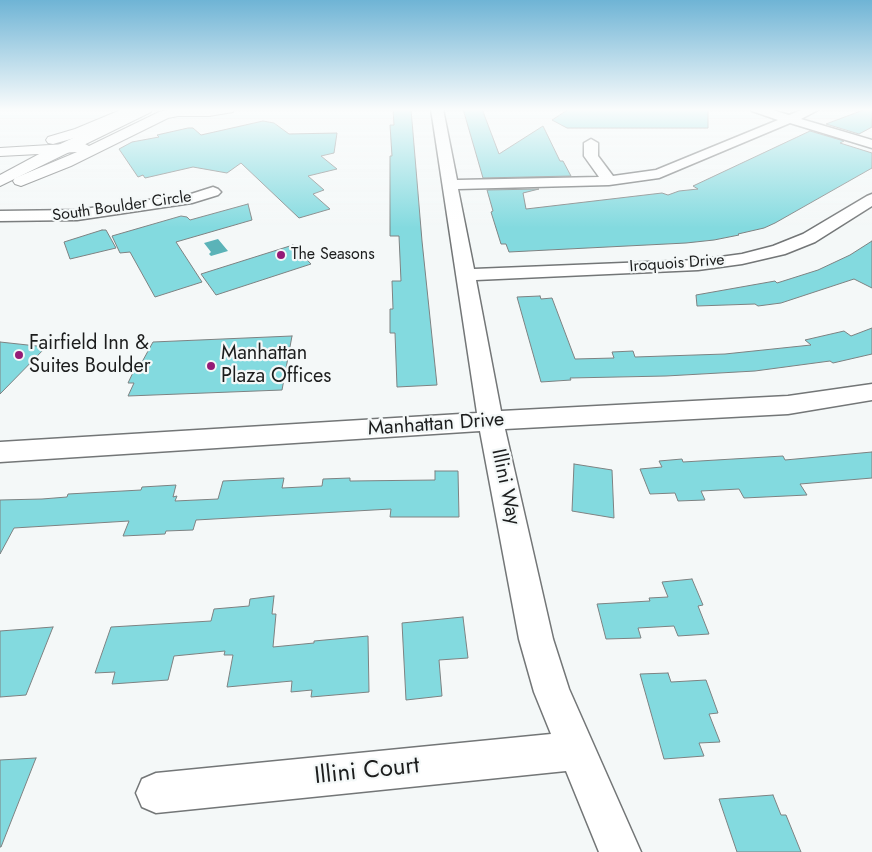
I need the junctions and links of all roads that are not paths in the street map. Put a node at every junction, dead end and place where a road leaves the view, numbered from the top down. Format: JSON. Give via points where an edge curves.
{"nodes":[{"id":1,"x":73,"y":149,"type":"edge"},
{"id":2,"x":80,"y":149,"type":"edge"},
{"id":3,"x":95,"y":149,"type":"edge"},
{"id":4,"x":444,"y":149,"type":"edge"},
{"id":5,"x":591,"y":149,"type":"edge"},
{"id":6,"x":720,"y":149,"type":"edge"},
{"id":7,"x":59,"y":150,"type":"junction"},
{"id":8,"x":0,"y":152,"type":"edge"},
{"id":9,"x":0,"y":156,"type":"edge"},
{"id":10,"x":19,"y":176,"type":"junction"},
{"id":11,"x":0,"y":181,"type":"edge"},
{"id":12,"x":609,"y":181,"type":"junction"},
{"id":13,"x":451,"y":185,"type":"junction"},
{"id":14,"x":212,"y":192,"type":"dead end"},
{"id":15,"x":0,"y":194,"type":"edge"},
{"id":16,"x":872,"y":199,"type":"edge"},
{"id":17,"x":0,"y":216,"type":"edge"},
{"id":18,"x":467,"y":275,"type":"junction"},
{"id":19,"x":872,"y":392,"type":"edge"},
{"id":20,"x":491,"y":421,"type":"junction"},
{"id":21,"x":0,"y":452,"type":"edge"},
{"id":22,"x":577,"y":751,"type":"junction"},
{"id":23,"x":156,"y":793,"type":"dead end"},
{"id":24,"x":620,"y":852,"type":"edge"}],
"edges":[{"from":1,"to":7,"type":"main road"},
{"from":2,"to":10,"type":"main road"},
{"from":3,"to":10,"type":"main road","via":[[66,163]]},
{"from":4,"to":13,"type":"street","name":"Illini Way"},
{"from":5,"to":12,"type":"street","via":[[591,156]]},
{"from":6,"to":12,"type":"street","via":[[669,171]]},
{"from":7,"to":8,"type":"main road"},
{"from":7,"to":10,"type":"main road"},
{"from":9,"to":10,"type":"main road","via":[[16,159]]},
{"from":10,"to":11,"type":"main road"},
{"from":10,"to":15,"type":"main road"},
{"from":12,"to":13,"type":"street"},
{"from":13,"to":18,"type":"street","name":"Illini Way"},
{"from":14,"to":17,"type":"street","name":"South Boulder Circle","via":[[192,198],[77,215]]},
{"from":16,"to":18,"type":"street","name":"Iroquois Drive","via":[[809,238],[742,259],[698,265]]},
{"from":18,"to":20,"type":"street","name":"Illini Way"},
{"from":19,"to":20,"type":"street","name":"Manhattan Drive","via":[[788,405]]},
{"from":20,"to":21,"type":"street","name":"Manhattan Drive"},
{"from":20,"to":22,"type":"street","name":"Illini Way","via":[[536,639],[552,692]]},
{"from":22,"to":23,"type":"street","name":"Illini Court"},
{"from":22,"to":24,"type":"street","name":"Illini Way"}]}
